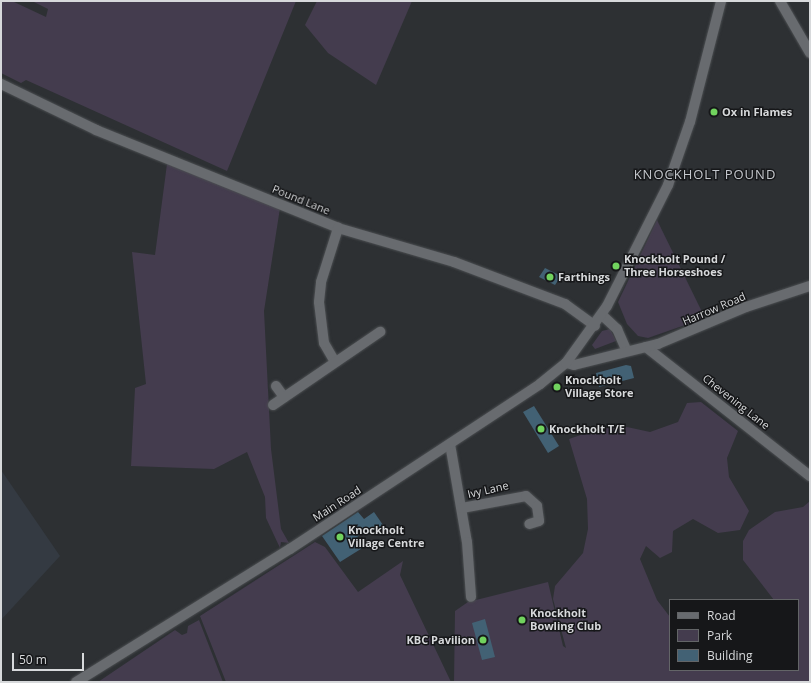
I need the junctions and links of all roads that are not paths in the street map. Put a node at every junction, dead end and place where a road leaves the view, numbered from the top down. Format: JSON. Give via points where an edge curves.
{"nodes":[{"id":1,"x":721,"y":1,"type":"edge"},
{"id":2,"x":780,"y":1,"type":"edge"},
{"id":3,"x":810,"y":53,"type":"edge"},
{"id":4,"x":1,"y":84,"type":"edge"},
{"id":5,"x":338,"y":228,"type":"junction"},
{"id":6,"x":810,"y":286,"type":"edge"},
{"id":7,"x":602,"y":315,"type":"junction"},
{"id":8,"x":595,"y":326,"type":"junction"},
{"id":9,"x":376,"y":337,"type":"dead end"},
{"id":10,"x":646,"y":347,"type":"junction"},
{"id":11,"x":627,"y":351,"type":"junction"},
{"id":12,"x":335,"y":362,"type":"junction"},
{"id":13,"x":566,"y":363,"type":"junction"},
{"id":14,"x":276,"y":386,"type":"dead end"},
{"id":15,"x":284,"y":397,"type":"junction"},
{"id":16,"x":273,"y":405,"type":"dead end"},
{"id":17,"x":450,"y":444,"type":"junction"},
{"id":18,"x":810,"y":476,"type":"edge"},
{"id":19,"x":462,"y":508,"type":"junction"},
{"id":20,"x":528,"y":524,"type":"dead end"},
{"id":21,"x":471,"y":597,"type":"dead end"},
{"id":22,"x":76,"y":682,"type":"edge"}],
"edges":[{"from":1,"to":7,"type":"street","name":"Main Road","via":[[694,107],[674,170],[654,215]]},
{"from":2,"to":3,"type":"street"},
{"from":4,"to":5,"type":"street","name":"Pound Lane","via":[[96,130]]},
{"from":5,"to":8,"type":"street","name":"Pound Lane","via":[[454,262],[565,304]]},
{"from":5,"to":12,"type":"street","via":[[321,282],[319,302],[324,343]]},
{"from":6,"to":10,"type":"street","name":"Harrow Road","via":[[746,307],[691,332]]},
{"from":7,"to":8,"type":"street","name":"Main Road"},
{"from":7,"to":11,"type":"street","via":[[617,329]]},
{"from":8,"to":13,"type":"street","name":"Main Road"},
{"from":9,"to":12,"type":"street"},
{"from":10,"to":11,"type":"street","name":"Harrow Road"},
{"from":10,"to":18,"type":"street","name":"Chevening Lane"},
{"from":11,"to":13,"type":"street","name":"Harrow Road","via":[[574,365]]},
{"from":12,"to":15,"type":"street"},
{"from":13,"to":17,"type":"street","name":"Main Road","via":[[540,384]]},
{"from":14,"to":15,"type":"street"},
{"from":15,"to":16,"type":"street"},
{"from":17,"to":19,"type":"street","name":"Ivy Lane"},
{"from":17,"to":22,"type":"street","name":"Main Road","via":[[251,574]]},
{"from":19,"to":20,"type":"street","name":"Ivy Lane","via":[[526,496],[537,506],[539,521]]},
{"from":19,"to":21,"type":"street","name":"Ivy Lane"}]}
